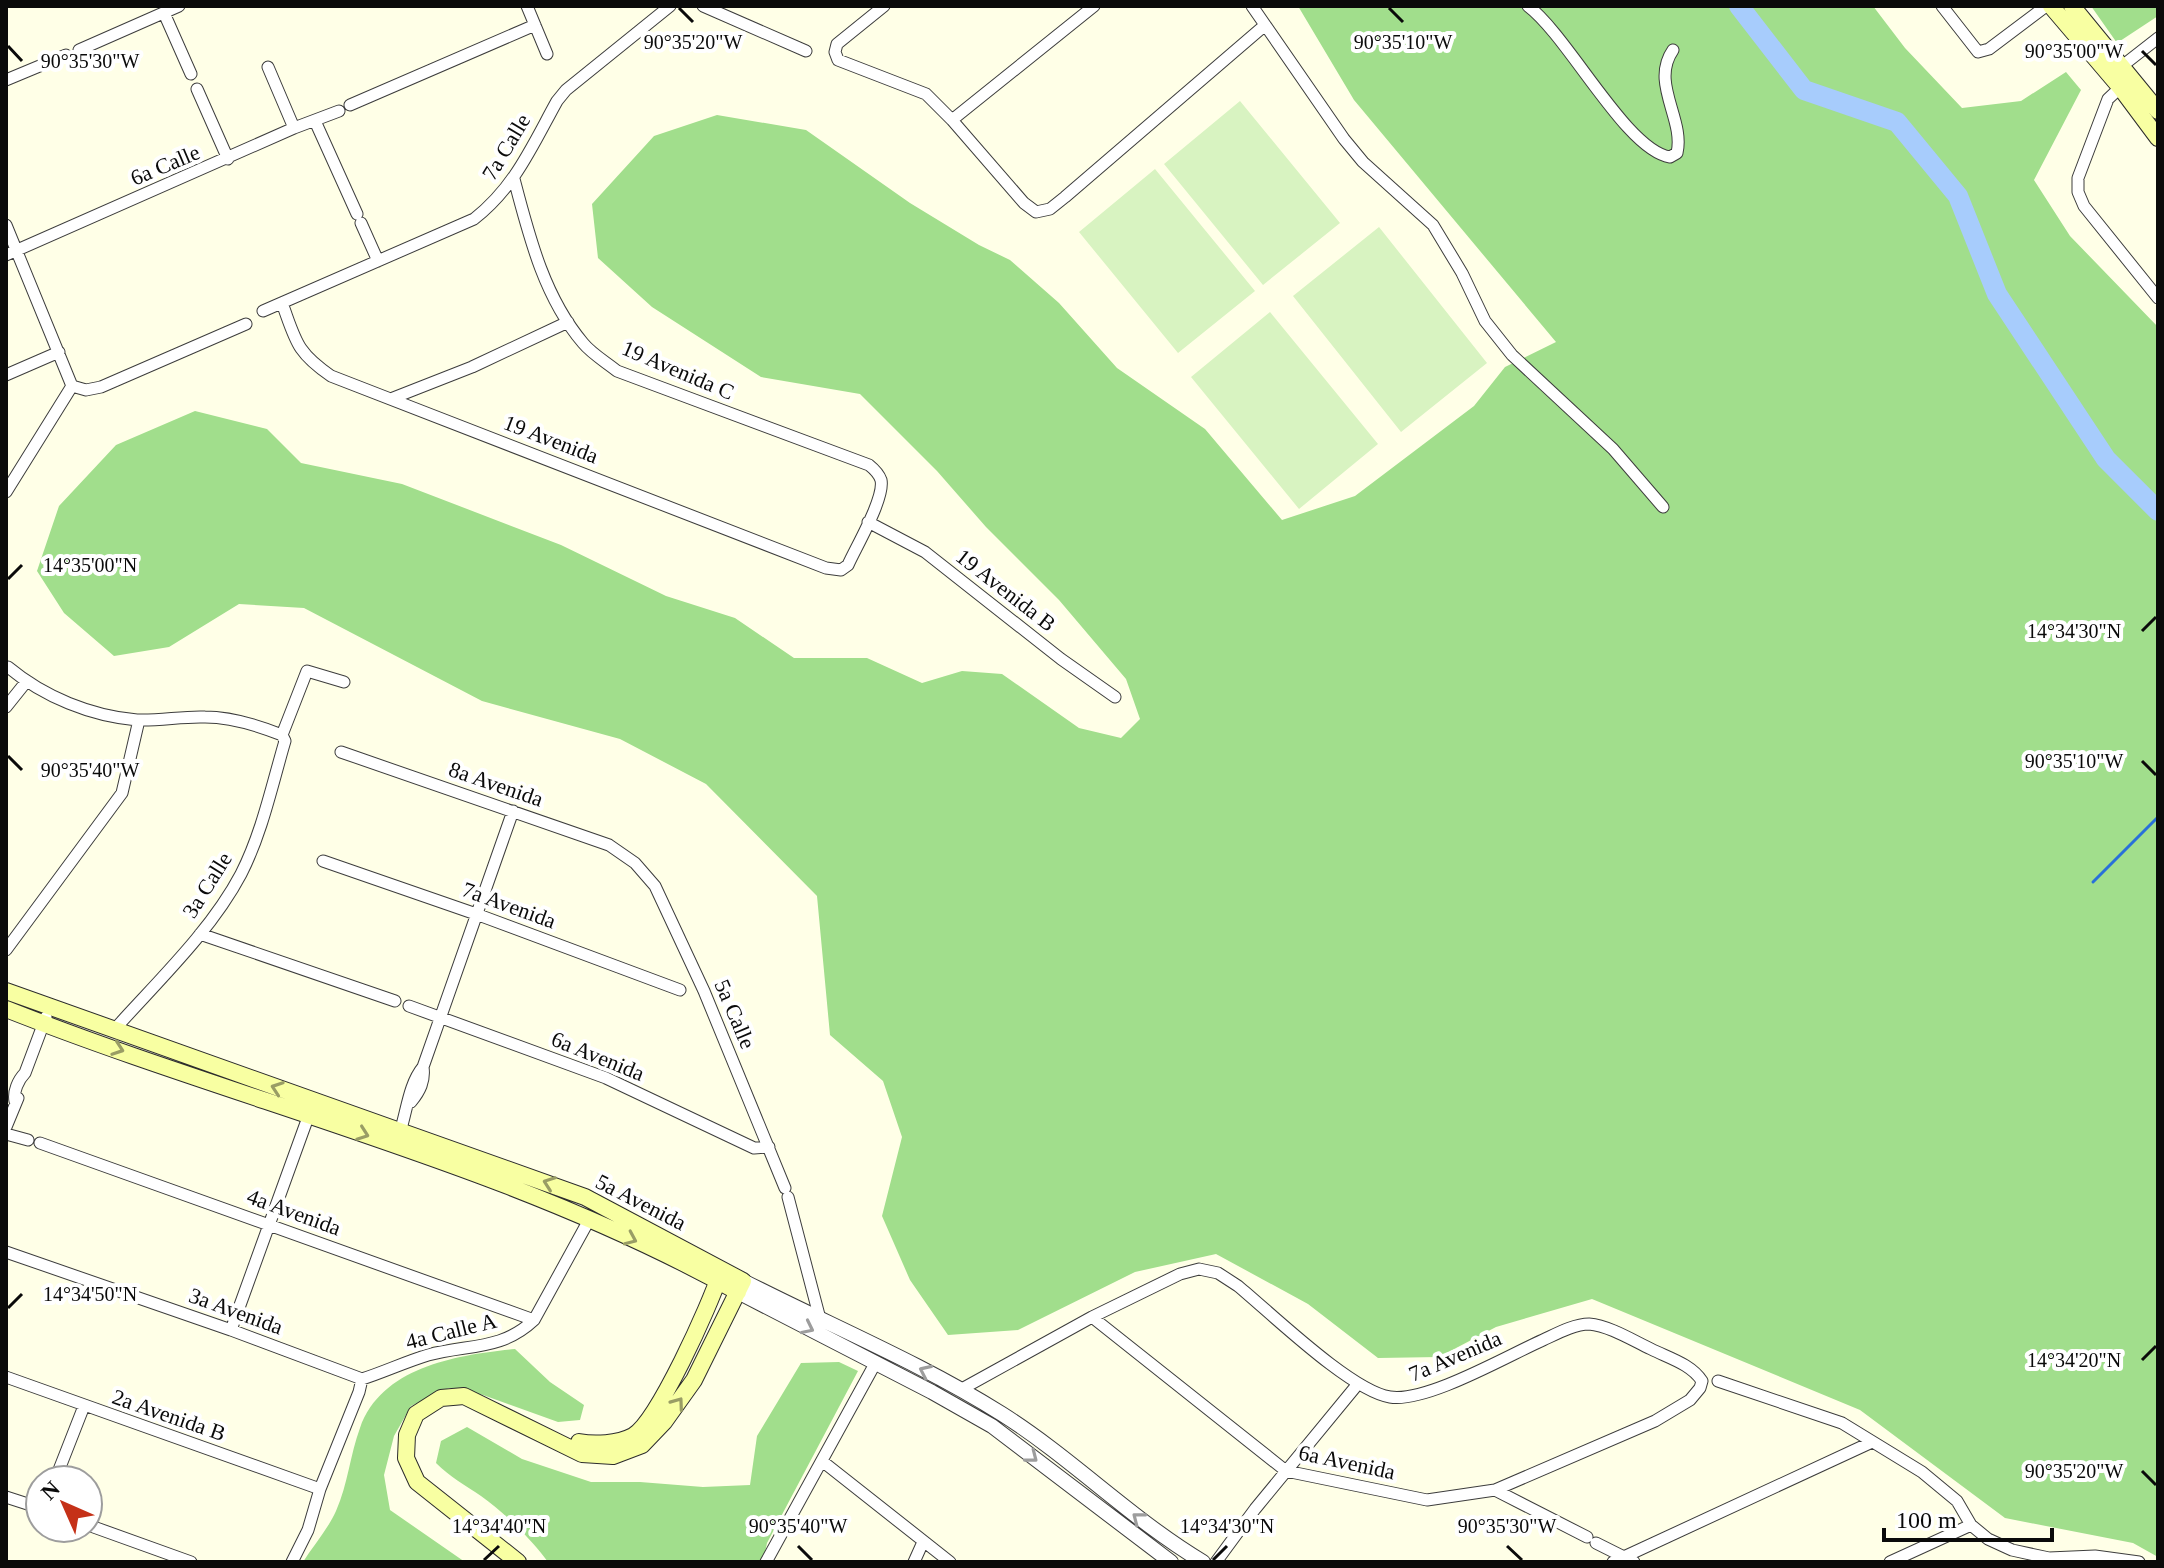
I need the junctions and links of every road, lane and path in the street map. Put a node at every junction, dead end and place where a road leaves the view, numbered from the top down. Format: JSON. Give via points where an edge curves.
{"nodes":[{"id":1,"x":179,"y":6,"type":"edge"},
{"id":2,"x":527,"y":6,"type":"edge"},
{"id":3,"x":670,"y":6,"type":"edge"},
{"id":4,"x":703,"y":6,"type":"edge"},
{"id":5,"x":884,"y":6,"type":"edge"},
{"id":6,"x":1094,"y":6,"type":"edge"},
{"id":7,"x":1252,"y":6,"type":"edge"},
{"id":8,"x":1528,"y":6,"type":"edge"},
{"id":9,"x":1942,"y":6,"type":"edge"},
{"id":10,"x":2048,"y":6,"type":"edge"},
{"id":11,"x":2072,"y":6,"type":"edge"},
{"id":12,"x":164,"y":13,"type":"junction"},
{"id":13,"x":535,"y":25,"type":"junction"},
{"id":14,"x":1264,"y":26,"type":"junction"},
{"id":15,"x":2158,"y":38,"type":"edge"},
{"id":16,"x":79,"y":50,"type":"dead end"},
{"id":17,"x":1673,"y":50,"type":"dead end"},
{"id":18,"x":806,"y":51,"type":"dead end"},
{"id":19,"x":547,"y":54,"type":"dead end"},
{"id":20,"x":66,"y":55,"type":"dead end"},
{"id":21,"x":268,"y":67,"type":"dead end"},
{"id":22,"x":191,"y":74,"type":"dead end"},
{"id":23,"x":2121,"y":76,"type":"junction"},
{"id":24,"x":6,"y":80,"type":"edge"},
{"id":25,"x":197,"y":89,"type":"dead end"},
{"id":26,"x":2158,"y":111,"type":"edge"},
{"id":27,"x":952,"y":120,"type":"junction"},
{"id":28,"x":315,"y":121,"type":"junction"},
{"id":29,"x":294,"y":128,"type":"junction"},
{"id":30,"x":2158,"y":138,"type":"edge"},
{"id":31,"x":228,"y":159,"type":"junction"},
{"id":32,"x":514,"y":179,"type":"junction"},
{"id":33,"x":6,"y":225,"type":"edge"},
{"id":34,"x":12,"y":253,"type":"edge"},
{"id":35,"x":378,"y":261,"type":"junction"},
{"id":36,"x":2158,"y":298,"type":"edge"},
{"id":37,"x":282,"y":303,"type":"junction"},
{"id":38,"x":263,"y":311,"type":"dead end"},
{"id":39,"x":568,"y":322,"type":"junction"},
{"id":40,"x":246,"y":324,"type":"dead end"},
{"id":41,"x":59,"y":352,"type":"junction"},
{"id":42,"x":6,"y":375,"type":"edge"},
{"id":43,"x":72,"y":386,"type":"junction"},
{"id":44,"x":393,"y":398,"type":"junction"},
{"id":45,"x":6,"y":492,"type":"edge"},
{"id":46,"x":1663,"y":507,"type":"dead end"},
{"id":47,"x":868,"y":522,"type":"junction"},
{"id":48,"x":8,"y":667,"type":"dead end"},
{"id":49,"x":26,"y":682,"type":"junction"},
{"id":50,"x":344,"y":682,"type":"dead end"},
{"id":51,"x":1115,"y":697,"type":"dead end"},
{"id":52,"x":6,"y":707,"type":"edge"},
{"id":53,"x":139,"y":720,"type":"junction"},
{"id":54,"x":282,"y":735,"type":"junction"},
{"id":55,"x":341,"y":752,"type":"dead end"},
{"id":56,"x":513,"y":811,"type":"junction"},
{"id":57,"x":323,"y":861,"type":"dead end"},
{"id":58,"x":635,"y":863,"type":"joint"},
{"id":59,"x":476,"y":914,"type":"junction"},
{"id":60,"x":200,"y":934,"type":"junction"},
{"id":61,"x":6,"y":950,"type":"edge"},
{"id":62,"x":680,"y":990,"type":"dead end"},
{"id":63,"x":6,"y":991,"type":"edge"},
{"id":64,"x":395,"y":1001,"type":"dead end"},
{"id":65,"x":409,"y":1006,"type":"dead end"},
{"id":66,"x":6,"y":1009,"type":"edge"},
{"id":67,"x":47,"y":1015,"type":"junction"},
{"id":68,"x":440,"y":1017,"type":"junction"},
{"id":69,"x":114,"y":1030,"type":"junction"},
{"id":70,"x":311,"y":1108,"type":"junction"},
{"id":71,"x":6,"y":1127,"type":"edge"},
{"id":72,"x":400,"y":1132,"type":"junction"},
{"id":73,"x":6,"y":1134,"type":"edge"},
{"id":74,"x":769,"y":1147,"type":"junction"},
{"id":75,"x":589,"y":1220,"type":"junction"},
{"id":76,"x":269,"y":1224,"type":"junction"},
{"id":77,"x":6,"y":1252,"type":"edge"},
{"id":78,"x":720,"y":1275,"type":"junction"},
{"id":79,"x":741,"y":1286,"type":"junction"},
{"id":80,"x":1092,"y":1317,"type":"junction"},
{"id":81,"x":820,"y":1319,"type":"junction"},
{"id":82,"x":534,"y":1320,"type":"junction"},
{"id":83,"x":231,"y":1330,"type":"junction"},
{"id":84,"x":876,"y":1362,"type":"junction"},
{"id":85,"x":6,"y":1377,"type":"edge"},
{"id":86,"x":362,"y":1379,"type":"junction"},
{"id":87,"x":1702,"y":1381,"type":"joint"},
{"id":88,"x":1718,"y":1381,"type":"dead end"},
{"id":89,"x":1357,"y":1385,"type":"junction"},
{"id":90,"x":960,"y":1390,"type":"junction"},
{"id":91,"x":84,"y":1406,"type":"junction"},
{"id":92,"x":1012,"y":1421,"type":"junction"},
{"id":93,"x":1004,"y":1435,"type":"junction"},
{"id":94,"x":541,"y":1436,"type":"junction"},
{"id":95,"x":1872,"y":1442,"type":"junction"},
{"id":96,"x":822,"y":1461,"type":"junction"},
{"id":97,"x":61,"y":1464,"type":"edge"},
{"id":98,"x":1286,"y":1471,"type":"junction"},
{"id":99,"x":320,"y":1489,"type":"junction"},
{"id":100,"x":1495,"y":1490,"type":"junction"},
{"id":101,"x":1971,"y":1525,"type":"junction"},
{"id":102,"x":104,"y":1531,"type":"edge"},
{"id":103,"x":923,"y":1542,"type":"junction"},
{"id":104,"x":516,"y":1561,"type":"edge"},
{"id":105,"x":1623,"y":1561,"type":"edge"},
{"id":106,"x":191,"y":1562,"type":"edge"},
{"id":107,"x":292,"y":1562,"type":"edge"},
{"id":108,"x":766,"y":1562,"type":"edge"},
{"id":109,"x":914,"y":1562,"type":"edge"},
{"id":110,"x":950,"y":1562,"type":"edge"},
{"id":111,"x":1171,"y":1562,"type":"edge"},
{"id":112,"x":1203,"y":1562,"type":"edge"},
{"id":113,"x":1216,"y":1562,"type":"edge"},
{"id":114,"x":1890,"y":1562,"type":"edge"},
{"id":115,"x":2139,"y":1562,"type":"edge"}],
"edges":[{"from":1,"to":12,"type":"street"},
{"from":2,"to":13,"type":"street"},
{"from":3,"to":32,"type":"street","name":"7a Calle","via":[[566,90]]},
{"from":4,"to":18,"type":"street"},
{"from":5,"to":27,"type":"street","via":[[837,44],[835,55],[842,63],[926,94]]},
{"from":6,"to":27,"type":"street"},
{"from":7,"to":14,"type":"street"},
{"from":8,"to":17,"type":"street","via":[[1566,47],[1623,125],[1665,157],[1677,153],[1679,140],[1666,96]]},
{"from":9,"to":10,"type":"street","via":[[1978,52]]},
{"from":10,"to":23,"type":"main road"},
{"from":11,"to":23,"type":"main road"},
{"from":12,"to":16,"type":"street"},
{"from":12,"to":22,"type":"street"},
{"from":13,"to":19,"type":"street"},
{"from":13,"to":28,"type":"street","name":"6a Calle"},
{"from":14,"to":27,"type":"street","via":[[1050,209],[1036,212],[1024,203]]},
{"from":14,"to":46,"type":"street","via":[[1363,162],[1433,225],[1485,321],[1512,355],[1613,449]]},
{"from":15,"to":23,"type":"street"},
{"from":20,"to":24,"type":"street"},
{"from":21,"to":29,"type":"street"},
{"from":23,"to":26,"type":"main road"},
{"from":23,"to":30,"type":"main road"},
{"from":23,"to":36,"type":"street","via":[[2078,178],[2078,192]]},
{"from":25,"to":31,"type":"street"},
{"from":28,"to":29,"type":"street","name":"6a Calle"},
{"from":28,"to":35,"type":"street"},
{"from":29,"to":31,"type":"street","name":"6a Calle"},
{"from":31,"to":34,"type":"street","name":"6a Calle"},
{"from":32,"to":35,"type":"street","name":"7a Calle","via":[[474,219]]},
{"from":32,"to":39,"type":"street","name":"19 Avenida C","via":[[535,257]]},
{"from":33,"to":34,"type":"street"},
{"from":34,"to":41,"type":"street"},
{"from":35,"to":37,"type":"street","name":"7a Calle"},
{"from":37,"to":38,"type":"street","name":"7a Calle"},
{"from":37,"to":44,"type":"street","name":"19 Avenida","via":[[309,361],[331,376]]},
{"from":39,"to":44,"type":"street"},
{"from":39,"to":47,"type":"street","name":"19 Avenida C","via":[[585,346],[617,371],[869,465],[881,479]]},
{"from":40,"to":43,"type":"street","via":[[101,387]]},
{"from":41,"to":42,"type":"street"},
{"from":41,"to":43,"type":"street"},
{"from":43,"to":45,"type":"street"},
{"from":44,"to":47,"type":"street","name":"19 Avenida","via":[[826,568],[841,570],[848,565]]},
{"from":47,"to":51,"type":"street","name":"19 Avenida B","via":[[925,552]]},
{"from":48,"to":49,"type":"street"},
{"from":49,"to":52,"type":"street"},
{"from":49,"to":53,"type":"street","via":[[92,713]]},
{"from":50,"to":54,"type":"street","name":"3a Calle","via":[[307,671]]},
{"from":53,"to":54,"type":"street","via":[[234,719]]},
{"from":53,"to":61,"type":"street","via":[[122,793]]},
{"from":54,"to":60,"type":"street","name":"3a Calle","via":[[285,741],[257,836],[240,876]]},
{"from":55,"to":56,"type":"street","name":"8a Avenida"},
{"from":56,"to":58,"type":"street","name":"8a Avenida","via":[[609,845]]},
{"from":56,"to":59,"type":"street"},
{"from":57,"to":59,"type":"street","name":"7a Avenida"},
{"from":58,"to":74,"type":"street","name":"5a Calle","via":[[655,886]]},
{"from":59,"to":62,"type":"street","name":"7a Avenida"},
{"from":59,"to":68,"type":"street"},
{"from":60,"to":64,"type":"street"},
{"from":60,"to":69,"type":"street","name":"3a Calle"},
{"from":63,"to":67,"type":"main road","name":"5a Avenida"},
{"from":65,"to":68,"type":"street","name":"6a Avenida"},
{"from":66,"to":67,"type":"main road","name":"5a Avenida"},
{"from":67,"to":69,"type":"main road","name":"5a Avenida"},
{"from":67,"to":70,"type":"main road","name":"5a Avenida","one_way":true},
{"from":67,"to":71,"type":"street"},
{"from":68,"to":72,"type":"street","via":[[423,1067],[425,1077]]},
{"from":68,"to":74,"type":"street","name":"6a Avenida","via":[[606,1078],[754,1148]]},
{"from":70,"to":69,"type":"main road","name":"5a Avenida","one_way":true},
{"from":70,"to":72,"type":"main road","name":"5a Avenida"},
{"from":70,"to":75,"type":"main road","name":"5a Avenida","one_way":true},
{"from":70,"to":76,"type":"street"},
{"from":78,"to":72,"type":"main road","name":"5a Avenida","one_way":true,"via":[[585,1197]]},
{"from":73,"to":76,"type":"street","name":"4a Avenida"},
{"from":74,"to":81,"type":"street","name":"5a Calle","via":[[787,1193]]},
{"from":75,"to":78,"type":"main road","name":"5a Avenida","one_way":true},
{"from":75,"to":82,"type":"street","name":"4a Calle A"},
{"from":76,"to":82,"type":"street","name":"4a Avenida"},
{"from":76,"to":83,"type":"street"},
{"from":77,"to":83,"type":"street","name":"3a Avenida"},
{"from":78,"to":79,"type":"main road","name":"5a Avenida"},
{"from":78,"to":94,"type":"main road","via":[[653,1414],[633,1436],[595,1445]]},
{"from":79,"to":81,"type":"street","name":"5a Avenida"},
{"from":79,"to":84,"type":"street","name":"5a Avenida","one_way":true},
{"from":94,"to":79,"type":"main road","one_way":true,"via":[[582,1454],[613,1456],[642,1445],[694,1380]]},
{"from":80,"to":89,"type":"street","name":"7a Avenida","via":[[1180,1274],[1199,1269],[1218,1273]]},
{"from":80,"to":90,"type":"street"},
{"from":80,"to":98,"type":"street","name":"6a Avenida"},
{"from":90,"to":81,"type":"street","name":"5a Avenida","one_way":true},
{"from":82,"to":86,"type":"street","name":"4a Calle A","via":[[496,1344],[429,1355]]},
{"from":83,"to":86,"type":"street","name":"3a Avenida"},
{"from":84,"to":93,"type":"street","name":"5a Avenida"},
{"from":84,"to":96,"type":"street"},
{"from":85,"to":91,"type":"street","name":"2a Avenida B"},
{"from":86,"to":99,"type":"street"},
{"from":87,"to":89,"type":"street","name":"7a Avenida","via":[[1683,1364],[1587,1324],[1407,1399]]},
{"from":87,"to":100,"type":"street","name":"6a Avenida","via":[[1690,1400],[1655,1421]]},
{"from":88,"to":95,"type":"street","via":[[1823,1414]]},
{"from":89,"to":98,"type":"street"},
{"from":90,"to":92,"type":"street","name":"5a Avenida"},
{"from":91,"to":97,"type":"street"},
{"from":91,"to":99,"type":"street","name":"2a Avenida B"},
{"from":92,"to":93,"type":"street"},
{"from":112,"to":92,"type":"street","name":"5a Avenida","one_way":true},
{"from":93,"to":111,"type":"street","name":"5a Avenida","one_way":true},
{"from":94,"to":104,"type":"main road","via":[[464,1396],[441,1398],[416,1414],[407,1435],[406,1458],[417,1482]]},
{"from":95,"to":101,"type":"street","via":[[1957,1501]]},
{"from":95,"to":105,"type":"street"},
{"from":96,"to":103,"type":"street"},
{"from":96,"to":108,"type":"street"},
{"from":98,"to":100,"type":"street","name":"6a Avenida","via":[[1427,1500]]},
{"from":98,"to":113,"type":"street"},
{"from":99,"to":107,"type":"street"},
{"from":100,"to":105,"type":"street"},
{"from":101,"to":114,"type":"street"},
{"from":101,"to":115,"type":"street","via":[[1988,1539],[2049,1558],[2095,1556]]},
{"from":102,"to":106,"type":"street"},
{"from":103,"to":109,"type":"street"},
{"from":103,"to":110,"type":"street"}]}
